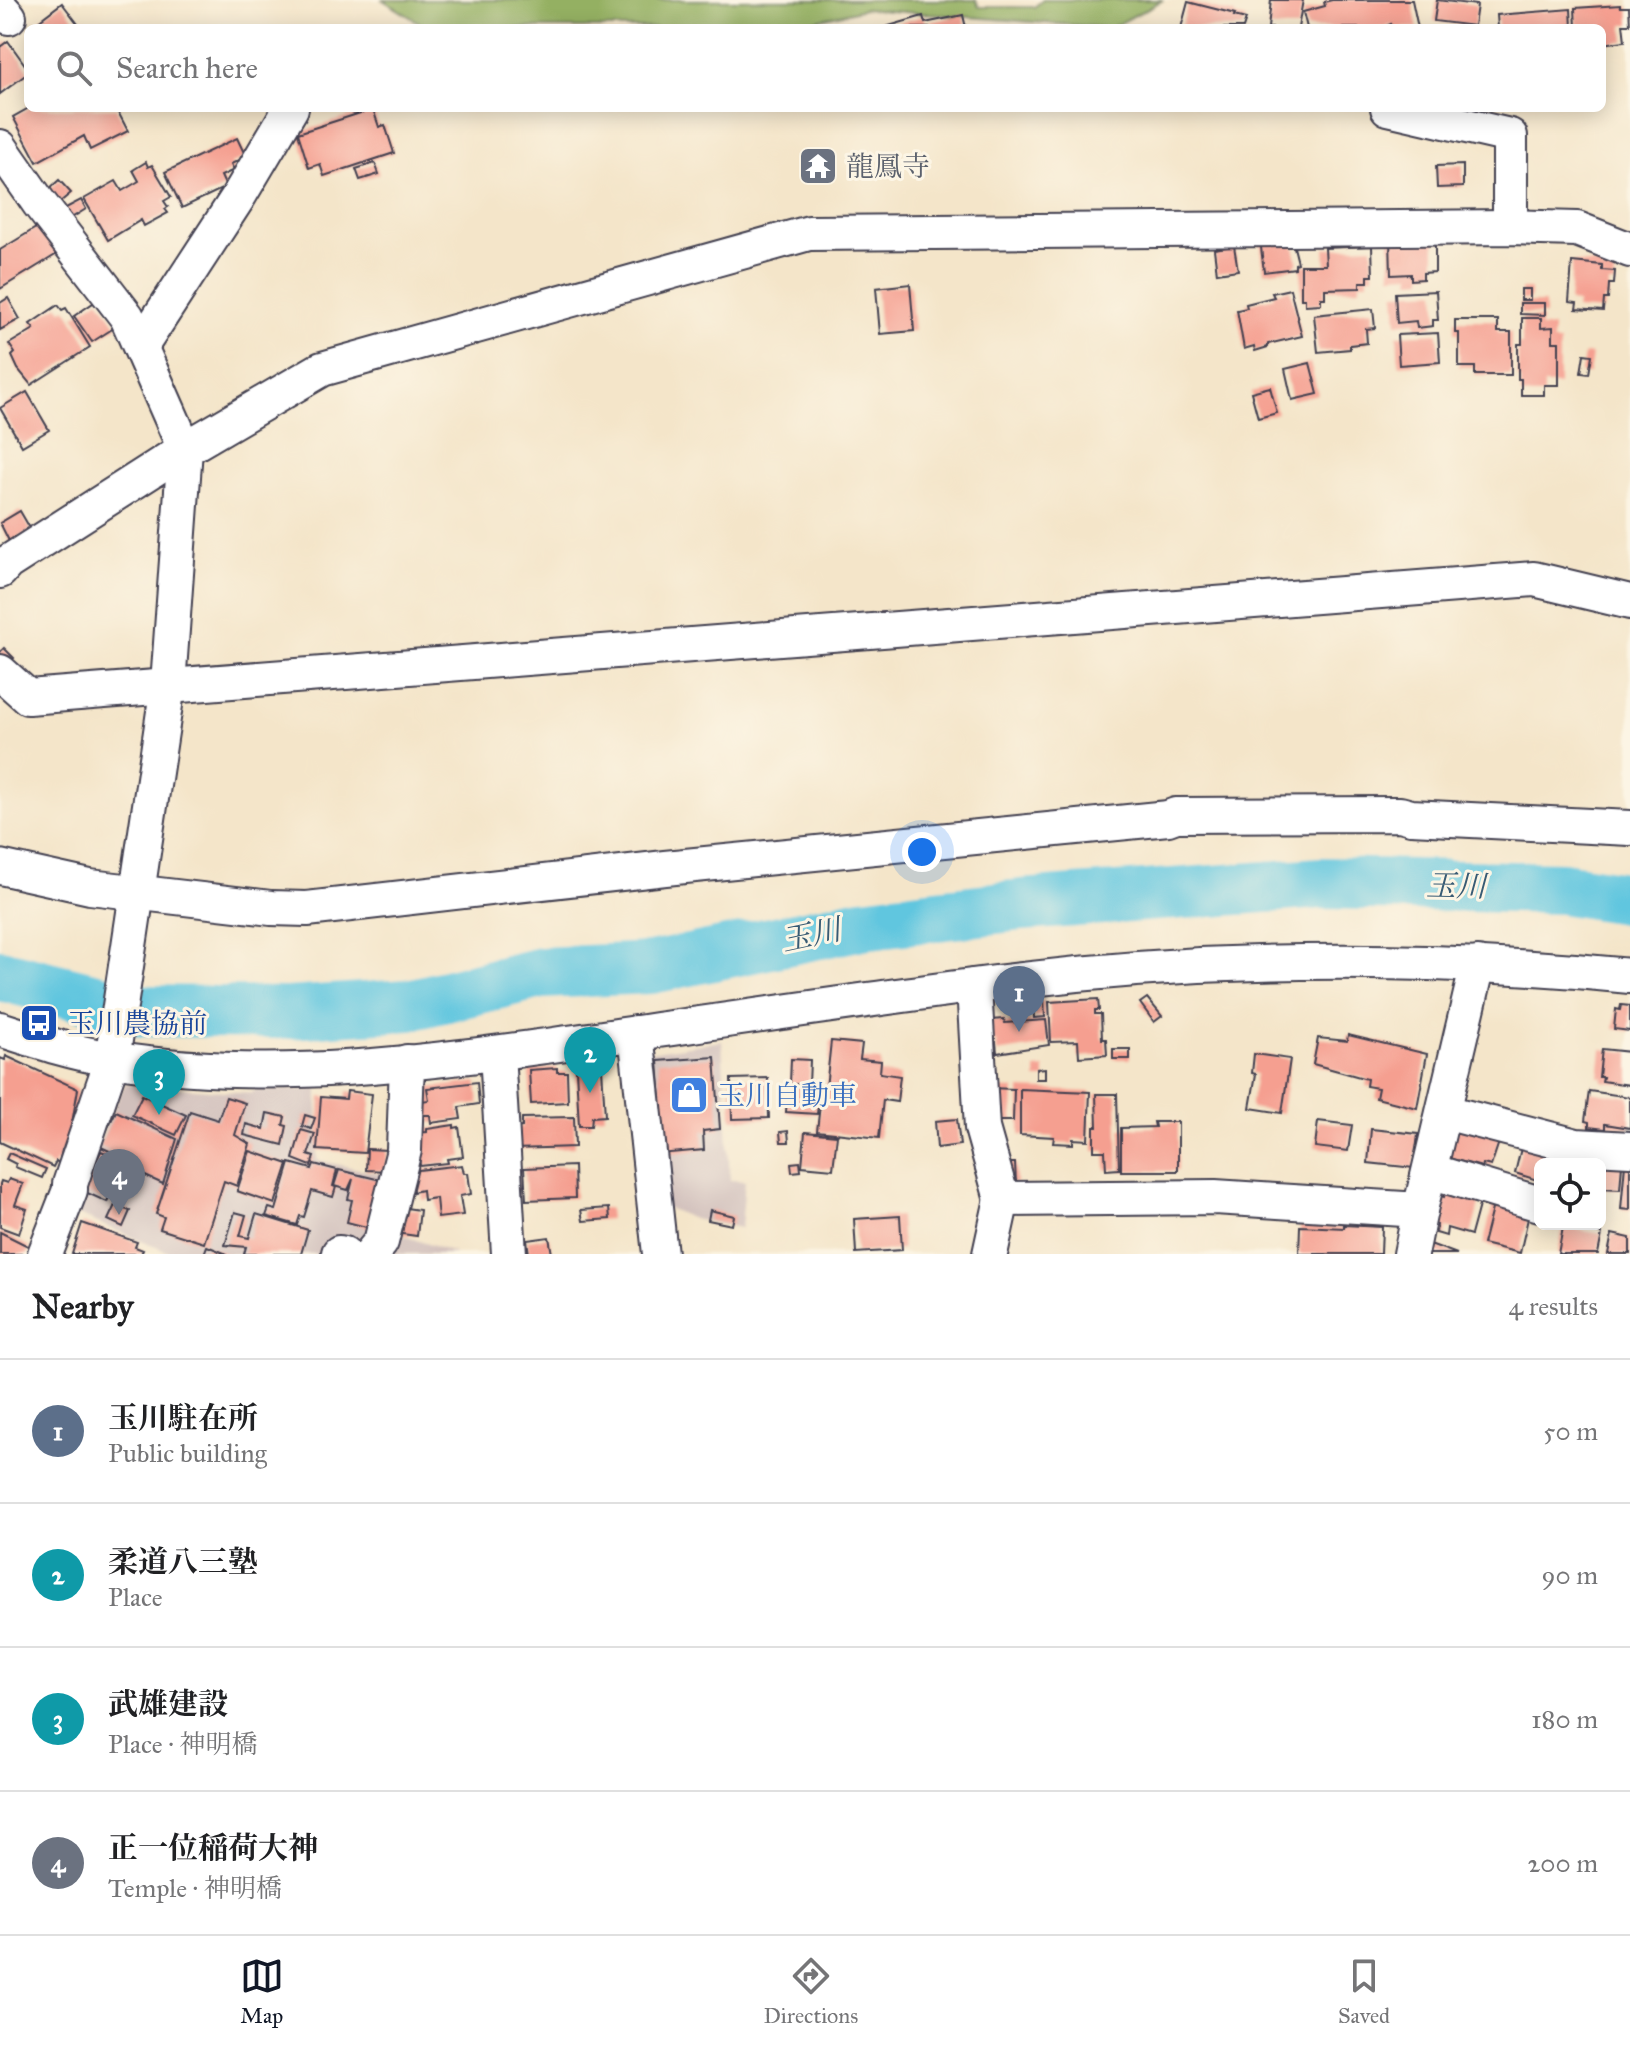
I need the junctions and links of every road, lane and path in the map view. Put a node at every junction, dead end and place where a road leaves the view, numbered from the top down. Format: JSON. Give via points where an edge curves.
{"nodes":[{"id":1,"x":289,"y":112,"type":"edge"},
{"id":2,"x":1405,"y":112,"type":"edge"},
{"id":3,"x":0,"y":147,"type":"edge"},
{"id":4,"x":1510,"y":227,"type":"junction"},
{"id":5,"x":1630,"y":250,"type":"edge"},
{"id":6,"x":141,"y":346,"type":"junction"},
{"id":7,"x":185,"y":449,"type":"junction"},
{"id":8,"x":0,"y":571,"type":"edge"},
{"id":9,"x":1630,"y":602,"type":"edge"},
{"id":10,"x":0,"y":672,"type":"edge"},
{"id":11,"x":168,"y":685,"type":"junction"},
{"id":12,"x":1630,"y":828,"type":"edge"},
{"id":13,"x":0,"y":867,"type":"edge"},
{"id":14,"x":136,"y":899,"type":"junction"},
{"id":15,"x":1478,"y":964,"type":"junction"},
{"id":16,"x":1630,"y":976,"type":"edge"},
{"id":17,"x":974,"y":986,"type":"junction"},
{"id":18,"x":0,"y":1029,"type":"edge"},
{"id":19,"x":636,"y":1033,"type":"junction"},
{"id":20,"x":113,"y":1052,"type":"junction"},
{"id":21,"x":497,"y":1053,"type":"junction"},
{"id":22,"x":407,"y":1062,"type":"junction"},
{"id":23,"x":1445,"y":1112,"type":"junction"},
{"id":24,"x":1630,"y":1149,"type":"edge"},
{"id":25,"x":1430,"y":1171,"type":"junction"},
{"id":26,"x":1002,"y":1199,"type":"junction"},
{"id":27,"x":1420,"y":1210,"type":"junction"},
{"id":28,"x":1534,"y":1215,"type":"edge"},
{"id":29,"x":45,"y":1254,"type":"edge"},
{"id":30,"x":371,"y":1254,"type":"edge"},
{"id":31,"x":509,"y":1254,"type":"edge"},
{"id":32,"x":660,"y":1254,"type":"edge"},
{"id":33,"x":990,"y":1254,"type":"edge"},
{"id":34,"x":1411,"y":1254,"type":"edge"}],
"edges":[{"from":1,"to":6,"type":"street"},
{"from":2,"to":4,"type":"street","via":[[1510,136]]},
{"from":3,"to":6,"type":"street","via":[[127,317]]},
{"from":4,"to":5,"type":"street","via":[[1577,229]]},
{"from":4,"to":7,"type":"street","via":[[809,233],[341,362]]},
{"from":6,"to":7,"type":"street"},
{"from":7,"to":8,"type":"street"},
{"from":7,"to":11,"type":"street"},
{"from":9,"to":11,"type":"street","via":[[1534,579]]},
{"from":10,"to":11,"type":"street","via":[[28,697]]},
{"from":11,"to":14,"type":"street"},
{"from":12,"to":14,"type":"street","via":[[1400,814],[1176,815],[307,909]]},
{"from":13,"to":14,"type":"street"},
{"from":14,"to":20,"type":"street"},
{"from":15,"to":16,"type":"street"},
{"from":15,"to":17,"type":"street","via":[[1227,962]]},
{"from":15,"to":23,"type":"street"},
{"from":17,"to":19,"type":"street"},
{"from":17,"to":26,"type":"street","via":[[982,1128]]},
{"from":18,"to":20,"type":"street","via":[[57,1048]]},
{"from":19,"to":21,"type":"street"},
{"from":19,"to":32,"type":"street"},
{"from":20,"to":22,"type":"street","via":[[262,1073]]},
{"from":20,"to":29,"type":"street"},
{"from":21,"to":22,"type":"street"},
{"from":21,"to":31,"type":"street"},
{"from":22,"to":30,"type":"street","via":[[404,1150],[381,1242]]},
{"from":23,"to":24,"type":"street","via":[[1576,1146]]},
{"from":23,"to":25,"type":"street"},
{"from":25,"to":27,"type":"street"},
{"from":25,"to":28,"type":"street"},
{"from":26,"to":27,"type":"street","via":[[1215,1197]]},
{"from":26,"to":33,"type":"street"},
{"from":27,"to":34,"type":"street"}]}
